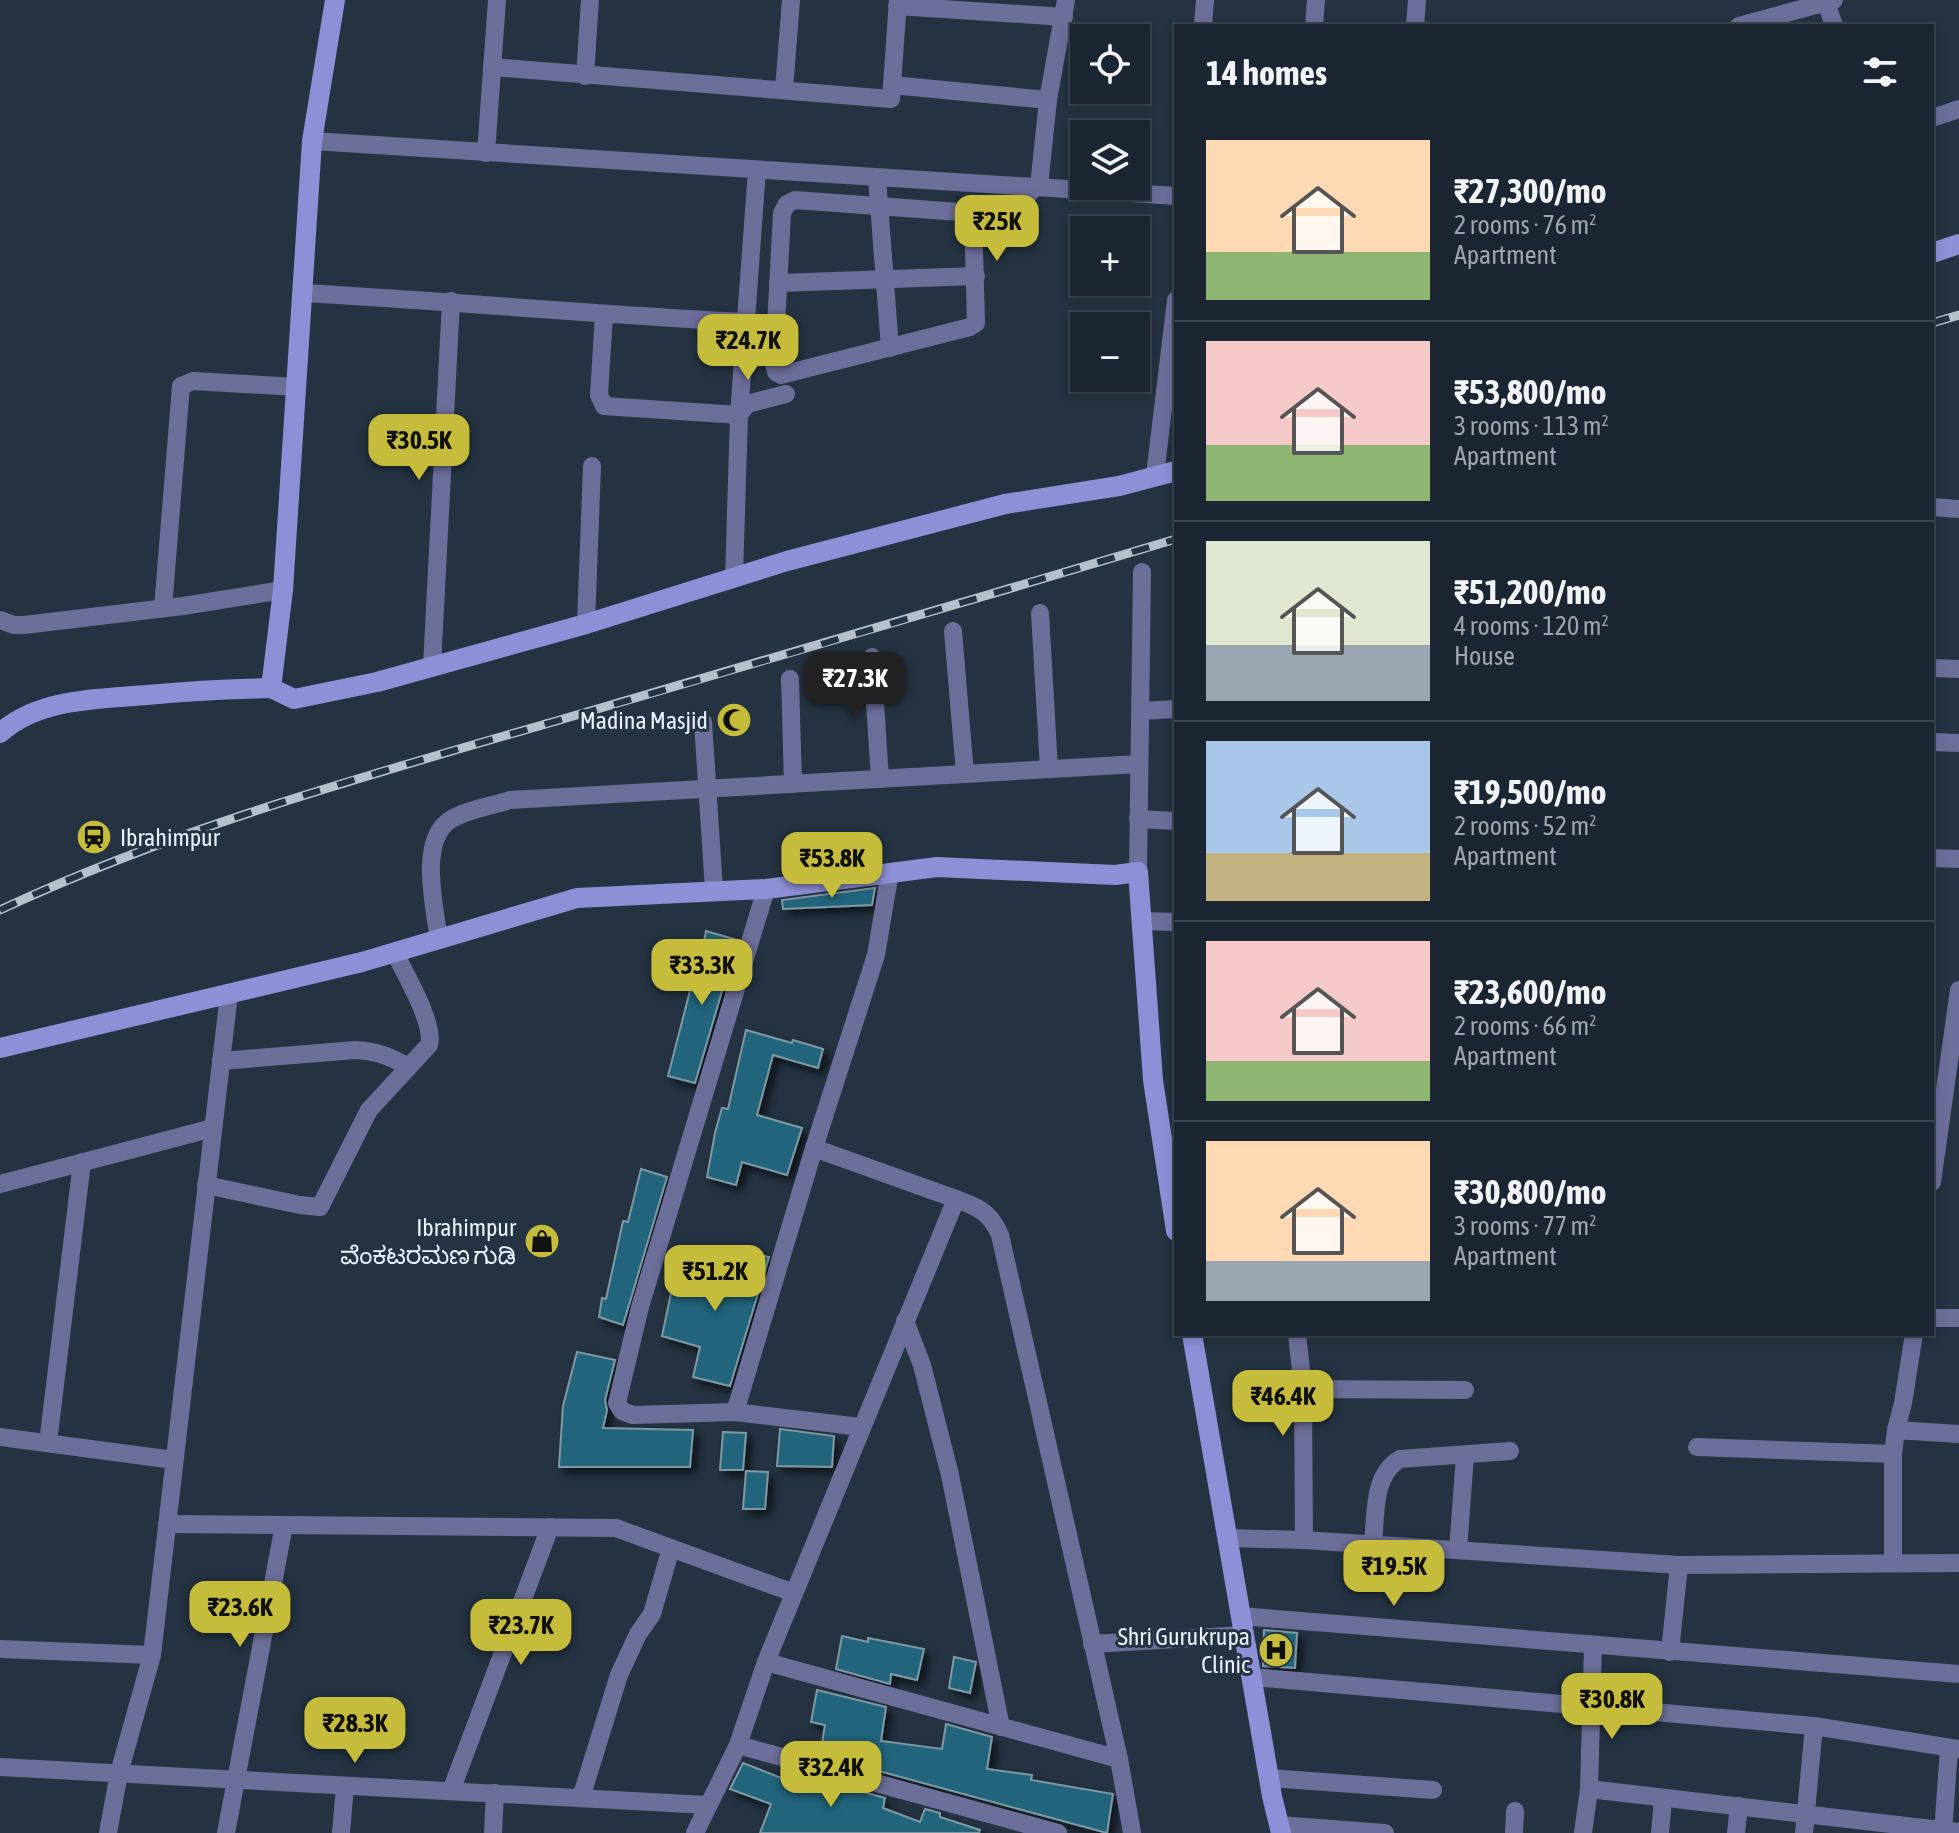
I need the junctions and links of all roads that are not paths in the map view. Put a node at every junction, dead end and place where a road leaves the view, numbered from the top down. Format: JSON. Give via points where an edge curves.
{"nodes":[{"id":1,"x":335,"y":0,"type":"edge"},
{"id":2,"x":497,"y":0,"type":"edge"},
{"id":3,"x":590,"y":0,"type":"edge"},
{"id":4,"x":791,"y":0,"type":"edge"},
{"id":5,"x":1205,"y":0,"type":"edge"},
{"id":6,"x":1316,"y":0,"type":"edge"},
{"id":7,"x":1417,"y":0,"type":"edge"},
{"id":8,"x":1830,"y":1,"type":"edge"},
{"id":9,"x":897,"y":3,"type":"edge"},
{"id":10,"x":969,"y":5,"type":"edge"},
{"id":11,"x":1065,"y":8,"type":"edge"},
{"id":12,"x":1203,"y":24,"type":"edge"},
{"id":13,"x":1314,"y":24,"type":"edge"},
{"id":14,"x":1415,"y":24,"type":"edge"},
{"id":15,"x":1746,"y":24,"type":"edge"},
{"id":16,"x":1834,"y":24,"type":"edge"},
{"id":17,"x":492,"y":67,"type":"junction"},
{"id":18,"x":585,"y":76,"type":"junction"},
{"id":19,"x":892,"y":85,"type":"junction"},
{"id":20,"x":784,"y":90,"type":"junction"},
{"id":21,"x":1048,"y":100,"type":"junction"},
{"id":22,"x":1959,"y":109,"type":"edge"},
{"id":23,"x":1934,"y":117,"type":"edge"},
{"id":24,"x":312,"y":141,"type":"junction"},
{"id":25,"x":486,"y":153,"type":"junction"},
{"id":26,"x":757,"y":170,"type":"junction"},
{"id":27,"x":877,"y":178,"type":"junction"},
{"id":28,"x":1039,"y":186,"type":"junction"},
{"id":29,"x":1174,"y":196,"type":"edge"},
{"id":30,"x":879,"y":205,"type":"junction"},
{"id":31,"x":1010,"y":220,"type":"dead end"},
{"id":32,"x":1959,"y":244,"type":"edge"},
{"id":33,"x":1934,"y":252,"type":"edge"},
{"id":34,"x":976,"y":276,"type":"junction"},
{"id":35,"x":885,"y":281,"type":"junction"},
{"id":36,"x":778,"y":283,"type":"junction"},
{"id":37,"x":303,"y":293,"type":"junction"},
{"id":38,"x":451,"y":301,"type":"junction"},
{"id":39,"x":604,"y":315,"type":"junction"},
{"id":40,"x":1174,"y":317,"type":"edge"},
{"id":41,"x":746,"y":322,"type":"junction"},
{"id":42,"x":890,"y":348,"type":"junction"},
{"id":43,"x":297,"y":387,"type":"junction"},
{"id":44,"x":786,"y":394,"type":"dead end"},
{"id":45,"x":739,"y":415,"type":"junction"},
{"id":46,"x":592,"y":466,"type":"dead end"},
{"id":47,"x":1174,"y":471,"type":"edge"},
{"id":48,"x":1155,"y":475,"type":"junction"},
{"id":49,"x":1934,"y":507,"type":"edge"},
{"id":50,"x":1959,"y":509,"type":"edge"},
{"id":51,"x":1142,"y":572,"type":"dead end"},
{"id":52,"x":734,"y":577,"type":"junction"},
{"id":53,"x":283,"y":590,"type":"junction"},
{"id":54,"x":163,"y":608,"type":"junction"},
{"id":55,"x":1040,"y":613,"type":"dead end"},
{"id":56,"x":0,"y":620,"type":"edge"},
{"id":57,"x":586,"y":624,"type":"junction"},
{"id":58,"x":953,"y":631,"type":"dead end"},
{"id":59,"x":872,"y":657,"type":"dead end"},
{"id":60,"x":432,"y":666,"type":"junction"},
{"id":61,"x":1934,"y":668,"type":"edge"},
{"id":62,"x":1959,"y":669,"type":"edge"},
{"id":63,"x":790,"y":679,"type":"dead end"},
{"id":64,"x":271,"y":688,"type":"junction"},
{"id":65,"x":1174,"y":709,"type":"edge"},
{"id":66,"x":1141,"y":711,"type":"junction"},
{"id":67,"x":703,"y":722,"type":"dead end"},
{"id":68,"x":0,"y":733,"type":"edge"},
{"id":69,"x":1934,"y":742,"type":"edge"},
{"id":70,"x":1959,"y":743,"type":"edge"},
{"id":71,"x":1139,"y":764,"type":"junction"},
{"id":72,"x":1049,"y":769,"type":"junction"},
{"id":73,"x":965,"y":774,"type":"junction"},
{"id":74,"x":880,"y":779,"type":"junction"},
{"id":75,"x":793,"y":784,"type":"junction"},
{"id":76,"x":707,"y":789,"type":"junction"},
{"id":77,"x":1138,"y":819,"type":"junction"},
{"id":78,"x":1174,"y":821,"type":"edge"},
{"id":79,"x":1934,"y":858,"type":"edge"},
{"id":80,"x":1959,"y":859,"type":"edge"},
{"id":81,"x":890,"y":872,"type":"junction"},
{"id":82,"x":1138,"y":872,"type":"junction"},
{"id":83,"x":766,"y":889,"type":"junction"},
{"id":84,"x":714,"y":890,"type":"junction"},
{"id":85,"x":1141,"y":921,"type":"junction"},
{"id":86,"x":1174,"y":922,"type":"edge"},
{"id":87,"x":439,"y":940,"type":"junction"},
{"id":88,"x":395,"y":953,"type":"junction"},
{"id":89,"x":1959,"y":990,"type":"edge"},
{"id":90,"x":229,"y":994,"type":"junction"},
{"id":91,"x":0,"y":1048,"type":"edge"},
{"id":92,"x":221,"y":1061,"type":"junction"},
{"id":93,"x":408,"y":1067,"type":"junction"},
{"id":94,"x":1936,"y":1116,"type":"edge"},
{"id":95,"x":1959,"y":1120,"type":"edge"},
{"id":96,"x":1168,"y":1123,"type":"edge"},
{"id":97,"x":213,"y":1128,"type":"junction"},
{"id":98,"x":814,"y":1148,"type":"junction"},
{"id":99,"x":1934,"y":1149,"type":"edge"},
{"id":100,"x":82,"y":1162,"type":"junction"},
{"id":101,"x":0,"y":1184,"type":"edge"},
{"id":102,"x":206,"y":1185,"type":"junction"},
{"id":103,"x":956,"y":1199,"type":"junction"},
{"id":104,"x":1174,"y":1204,"type":"edge"},
{"id":105,"x":1934,"y":1318,"type":"edge"},
{"id":106,"x":1959,"y":1318,"type":"edge"},
{"id":107,"x":905,"y":1321,"type":"junction"},
{"id":108,"x":1192,"y":1336,"type":"edge"},
{"id":109,"x":1297,"y":1336,"type":"edge"},
{"id":110,"x":1914,"y":1336,"type":"edge"},
{"id":111,"x":1303,"y":1389,"type":"junction"},
{"id":112,"x":1465,"y":1390,"type":"dead end"},
{"id":113,"x":735,"y":1412,"type":"junction"},
{"id":114,"x":861,"y":1427,"type":"junction"},
{"id":115,"x":1896,"y":1430,"type":"junction"},
{"id":116,"x":1959,"y":1434,"type":"edge"},
{"id":117,"x":0,"y":1437,"type":"edge"},
{"id":118,"x":48,"y":1443,"type":"junction"},
{"id":119,"x":1697,"y":1447,"type":"dead end"},
{"id":120,"x":1510,"y":1451,"type":"dead end"},
{"id":121,"x":1893,"y":1454,"type":"junction"},
{"id":122,"x":1465,"y":1455,"type":"junction"},
{"id":123,"x":174,"y":1460,"type":"junction"},
{"id":124,"x":167,"y":1524,"type":"junction"},
{"id":125,"x":284,"y":1525,"type":"junction"},
{"id":126,"x":550,"y":1527,"type":"junction"},
{"id":127,"x":1227,"y":1538,"type":"junction"},
{"id":128,"x":1304,"y":1540,"type":"junction"},
{"id":129,"x":1373,"y":1545,"type":"junction"},
{"id":130,"x":671,"y":1548,"type":"junction"},
{"id":131,"x":1458,"y":1550,"type":"junction"},
{"id":132,"x":1893,"y":1562,"type":"junction"},
{"id":133,"x":1959,"y":1563,"type":"edge"},
{"id":134,"x":1679,"y":1565,"type":"junction"},
{"id":135,"x":794,"y":1593,"type":"junction"},
{"id":136,"x":1242,"y":1625,"type":"junction"},
{"id":137,"x":1092,"y":1644,"type":"junction"},
{"id":138,"x":1593,"y":1646,"type":"junction"},
{"id":139,"x":0,"y":1649,"type":"edge"},
{"id":140,"x":1670,"y":1652,"type":"junction"},
{"id":141,"x":152,"y":1655,"type":"junction"},
{"id":142,"x":766,"y":1662,"type":"junction"},
{"id":143,"x":1959,"y":1674,"type":"edge"},
{"id":144,"x":1252,"y":1677,"type":"junction"},
{"id":145,"x":1592,"y":1707,"type":"junction"},
{"id":146,"x":1814,"y":1726,"type":"junction"},
{"id":147,"x":1001,"y":1727,"type":"junction"},
{"id":148,"x":738,"y":1745,"type":"junction"},
{"id":149,"x":1954,"y":1748,"type":"edge"},
{"id":150,"x":1119,"y":1759,"type":"junction"},
{"id":151,"x":0,"y":1767,"type":"edge"},
{"id":152,"x":119,"y":1773,"type":"junction"},
{"id":153,"x":1269,"y":1778,"type":"junction"},
{"id":154,"x":237,"y":1780,"type":"junction"},
{"id":155,"x":345,"y":1786,"type":"junction"},
{"id":156,"x":1589,"y":1789,"type":"junction"},
{"id":157,"x":1433,"y":1790,"type":"dead end"},
{"id":158,"x":451,"y":1791,"type":"junction"},
{"id":159,"x":495,"y":1793,"type":"junction"},
{"id":160,"x":581,"y":1798,"type":"junction"},
{"id":161,"x":1663,"y":1798,"type":"junction"},
{"id":162,"x":707,"y":1805,"type":"junction"},
{"id":163,"x":1739,"y":1806,"type":"junction"},
{"id":164,"x":1515,"y":1811,"type":"dead end"},
{"id":165,"x":1805,"y":1824,"type":"edge"},
{"id":166,"x":1280,"y":1829,"type":"edge"},
{"id":167,"x":1948,"y":1832,"type":"edge"},
{"id":168,"x":108,"y":1833,"type":"edge"},
{"id":169,"x":226,"y":1833,"type":"edge"},
{"id":170,"x":341,"y":1833,"type":"edge"},
{"id":171,"x":493,"y":1833,"type":"edge"},
{"id":172,"x":695,"y":1833,"type":"edge"},
{"id":173,"x":1058,"y":1833,"type":"edge"},
{"id":174,"x":1132,"y":1833,"type":"edge"},
{"id":175,"x":1385,"y":1833,"type":"edge"},
{"id":176,"x":1514,"y":1833,"type":"edge"},
{"id":177,"x":1583,"y":1833,"type":"edge"},
{"id":178,"x":1660,"y":1833,"type":"edge"},
{"id":179,"x":1736,"y":1833,"type":"edge"}],
"edges":[{"from":1,"to":24,"type":"street"},
{"from":2,"to":17,"type":"street"},
{"from":3,"to":18,"type":"street"},
{"from":4,"to":20,"type":"street"},
{"from":5,"to":12,"type":"street"},
{"from":6,"to":13,"type":"street"},
{"from":7,"to":14,"type":"street"},
{"from":8,"to":15,"type":"street"},
{"from":8,"to":16,"type":"street"},
{"from":9,"to":10,"type":"street"},
{"from":9,"to":19,"type":"street"},
{"from":10,"to":11,"type":"street"},
{"from":11,"to":21,"type":"street"},
{"from":17,"to":18,"type":"street"},
{"from":17,"to":25,"type":"street"},
{"from":18,"to":20,"type":"street"},
{"from":19,"to":20,"type":"street","via":[[891,99]]},
{"from":19,"to":21,"type":"street"},
{"from":21,"to":28,"type":"street"},
{"from":22,"to":23,"type":"street"},
{"from":24,"to":25,"type":"street"},
{"from":24,"to":37,"type":"street"},
{"from":25,"to":26,"type":"street"},
{"from":26,"to":27,"type":"street"},
{"from":26,"to":41,"type":"street"},
{"from":27,"to":28,"type":"street"},
{"from":27,"to":30,"type":"street"},
{"from":28,"to":29,"type":"street"},
{"from":28,"to":31,"type":"street"},
{"from":30,"to":34,"type":"street","via":[[973,213]]},
{"from":30,"to":35,"type":"street"},
{"from":30,"to":36,"type":"street","via":[[801,200],[787,204]]},
{"from":32,"to":33,"type":"street"},
{"from":34,"to":35,"type":"street"},
{"from":34,"to":42,"type":"street","via":[[976,323]]},
{"from":35,"to":36,"type":"street"},
{"from":35,"to":42,"type":"street"},
{"from":36,"to":42,"type":"street","via":[[774,364],[781,375]]},
{"from":37,"to":38,"type":"street"},
{"from":37,"to":43,"type":"street"},
{"from":38,"to":39,"type":"street"},
{"from":38,"to":60,"type":"street"},
{"from":39,"to":41,"type":"street"},
{"from":39,"to":45,"type":"street","via":[[599,395],[604,406]]},
{"from":40,"to":48,"type":"street"},
{"from":41,"to":45,"type":"street"},
{"from":43,"to":53,"type":"street"},
{"from":43,"to":54,"type":"street","via":[[193,381],[181,386]]},
{"from":44,"to":45,"type":"street","via":[[747,404]]},
{"from":45,"to":52,"type":"street"},
{"from":46,"to":57,"type":"street"},
{"from":47,"to":48,"type":"street"},
{"from":48,"to":52,"type":"street","via":[[1005,504]]},
{"from":49,"to":50,"type":"street"},
{"from":51,"to":66,"type":"street"},
{"from":52,"to":57,"type":"street"},
{"from":53,"to":54,"type":"street"},
{"from":53,"to":64,"type":"street"},
{"from":54,"to":56,"type":"street","via":[[14,625]]},
{"from":55,"to":72,"type":"street"},
{"from":57,"to":60,"type":"street"},
{"from":58,"to":73,"type":"street"},
{"from":59,"to":74,"type":"street"},
{"from":60,"to":64,"type":"street","via":[[317,696],[294,699]]},
{"from":61,"to":62,"type":"street"},
{"from":63,"to":75,"type":"street"},
{"from":64,"to":68,"type":"street","via":[[66,703],[28,715]]},
{"from":65,"to":66,"type":"street"},
{"from":66,"to":71,"type":"street"},
{"from":67,"to":76,"type":"street"},
{"from":69,"to":70,"type":"street"},
{"from":71,"to":72,"type":"street"},
{"from":71,"to":77,"type":"street"},
{"from":72,"to":73,"type":"street"},
{"from":73,"to":74,"type":"street"},
{"from":74,"to":75,"type":"street"},
{"from":75,"to":76,"type":"street"},
{"from":76,"to":84,"type":"street"},
{"from":76,"to":87,"type":"street","via":[[510,800],[451,820],[441,829],[430,862]]},
{"from":77,"to":78,"type":"street"},
{"from":77,"to":82,"type":"street"},
{"from":79,"to":80,"type":"street"},
{"from":81,"to":82,"type":"street","via":[[937,867]]},
{"from":81,"to":83,"type":"street"},
{"from":81,"to":98,"type":"street","via":[[876,955]]},
{"from":82,"to":85,"type":"street"},
{"from":83,"to":84,"type":"street"},
{"from":83,"to":113,"type":"street","via":[[640,1307],[617,1403],[633,1415]]},
{"from":84,"to":87,"type":"street","via":[[577,898]]},
{"from":85,"to":86,"type":"street"},
{"from":85,"to":96,"type":"street","via":[[1153,1080]]},
{"from":87,"to":88,"type":"street"},
{"from":88,"to":90,"type":"street"},
{"from":88,"to":93,"type":"street","via":[[430,1032],[429,1045]]},
{"from":89,"to":94,"type":"street"},
{"from":90,"to":91,"type":"street"},
{"from":90,"to":92,"type":"street"},
{"from":92,"to":93,"type":"street","via":[[355,1050],[375,1051]]},
{"from":92,"to":97,"type":"street"},
{"from":93,"to":102,"type":"street","via":[[369,1110],[320,1207]]},
{"from":94,"to":95,"type":"street"},
{"from":94,"to":99,"type":"street"},
{"from":96,"to":104,"type":"street"},
{"from":97,"to":100,"type":"street"},
{"from":97,"to":102,"type":"street"},
{"from":98,"to":103,"type":"street"},
{"from":98,"to":113,"type":"street"},
{"from":100,"to":101,"type":"street"},
{"from":100,"to":118,"type":"street"},
{"from":102,"to":123,"type":"street"},
{"from":103,"to":107,"type":"street"},
{"from":103,"to":137,"type":"street","via":[[984,1210],[1000,1235]]},
{"from":105,"to":106,"type":"street"},
{"from":107,"to":114,"type":"street"},
{"from":107,"to":147,"type":"street","via":[[950,1475]]},
{"from":108,"to":127,"type":"street"},
{"from":109,"to":111,"type":"street"},
{"from":110,"to":115,"type":"street"},
{"from":111,"to":112,"type":"street"},
{"from":111,"to":128,"type":"street"},
{"from":113,"to":114,"type":"street"},
{"from":114,"to":135,"type":"street"},
{"from":115,"to":116,"type":"street"},
{"from":115,"to":121,"type":"street"},
{"from":117,"to":118,"type":"street"},
{"from":118,"to":123,"type":"street"},
{"from":119,"to":121,"type":"street"},
{"from":120,"to":122,"type":"street"},
{"from":121,"to":132,"type":"street"},
{"from":122,"to":129,"type":"street","via":[[1400,1459],[1387,1469],[1381,1479]]},
{"from":122,"to":131,"type":"street"},
{"from":123,"to":124,"type":"street"},
{"from":124,"to":125,"type":"street"},
{"from":124,"to":141,"type":"street"},
{"from":125,"to":126,"type":"street"},
{"from":125,"to":154,"type":"street"},
{"from":126,"to":130,"type":"street","via":[[616,1528]]},
{"from":126,"to":158,"type":"street"},
{"from":127,"to":128,"type":"street"},
{"from":127,"to":136,"type":"street"},
{"from":128,"to":129,"type":"street"},
{"from":129,"to":131,"type":"street"},
{"from":130,"to":135,"type":"street"},
{"from":130,"to":160,"type":"street","via":[[652,1614],[619,1675]]},
{"from":131,"to":134,"type":"street"},
{"from":132,"to":133,"type":"street"},
{"from":132,"to":134,"type":"street"},
{"from":134,"to":140,"type":"street"},
{"from":135,"to":142,"type":"street"},
{"from":136,"to":137,"type":"street"},
{"from":136,"to":138,"type":"street"},
{"from":136,"to":144,"type":"street"},
{"from":137,"to":150,"type":"street"},
{"from":138,"to":140,"type":"street"},
{"from":138,"to":145,"type":"street"},
{"from":139,"to":141,"type":"street"},
{"from":140,"to":143,"type":"street"},
{"from":141,"to":152,"type":"street"},
{"from":142,"to":147,"type":"street"},
{"from":142,"to":148,"type":"street"},
{"from":144,"to":145,"type":"street"},
{"from":144,"to":153,"type":"street"},
{"from":145,"to":146,"type":"street"},
{"from":145,"to":156,"type":"street"},
{"from":146,"to":149,"type":"street"},
{"from":146,"to":165,"type":"street"},
{"from":147,"to":150,"type":"street"},
{"from":148,"to":162,"type":"street"},
{"from":148,"to":173,"type":"street"},
{"from":149,"to":167,"type":"street"},
{"from":150,"to":174,"type":"street"},
{"from":151,"to":152,"type":"street"},
{"from":152,"to":154,"type":"street"},
{"from":152,"to":168,"type":"street"},
{"from":153,"to":157,"type":"street"},
{"from":153,"to":166,"type":"street"},
{"from":154,"to":155,"type":"street"},
{"from":154,"to":169,"type":"street"},
{"from":155,"to":158,"type":"street"},
{"from":155,"to":170,"type":"street"},
{"from":156,"to":161,"type":"street"},
{"from":156,"to":177,"type":"street"},
{"from":158,"to":159,"type":"street"},
{"from":159,"to":160,"type":"street"},
{"from":159,"to":171,"type":"street"},
{"from":160,"to":162,"type":"street"},
{"from":161,"to":163,"type":"street"},
{"from":161,"to":178,"type":"street"},
{"from":162,"to":172,"type":"street"},
{"from":163,"to":165,"type":"street"},
{"from":163,"to":179,"type":"street"},
{"from":164,"to":176,"type":"street"},
{"from":165,"to":167,"type":"street"},
{"from":166,"to":175,"type":"street"}]}
